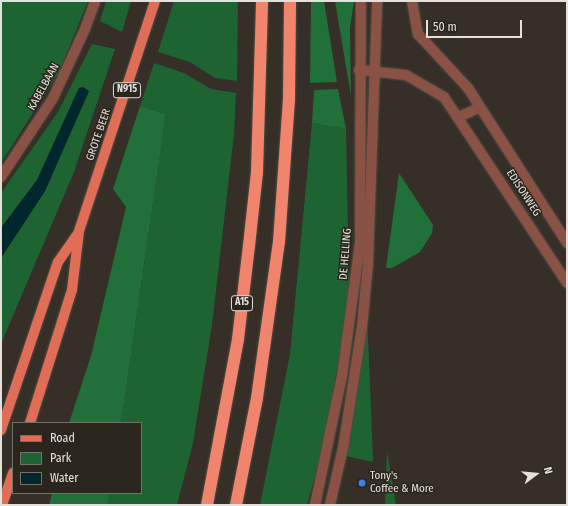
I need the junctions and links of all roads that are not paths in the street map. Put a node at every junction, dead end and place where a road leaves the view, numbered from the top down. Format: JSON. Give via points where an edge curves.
{"nodes":[{"id":1,"x":95,"y":1,"type":"edge"},
{"id":2,"x":155,"y":1,"type":"edge"},
{"id":3,"x":262,"y":1,"type":"edge"},
{"id":4,"x":290,"y":1,"type":"edge"},
{"id":5,"x":361,"y":1,"type":"edge"},
{"id":6,"x":377,"y":1,"type":"edge"},
{"id":7,"x":412,"y":1,"type":"edge"},
{"id":8,"x":359,"y":70,"type":"junction"},
{"id":9,"x":375,"y":70,"type":"junction"},
{"id":10,"x":480,"y":107,"type":"junction"},
{"id":11,"x":459,"y":117,"type":"junction"},
{"id":12,"x":1,"y":177,"type":"edge"},
{"id":13,"x":79,"y":231,"type":"junction"},
{"id":14,"x":567,"y":243,"type":"edge"},
{"id":15,"x":567,"y":283,"type":"edge"},
{"id":16,"x":30,"y":422,"type":"edge"},
{"id":17,"x":1,"y":430,"type":"edge"},
{"id":18,"x":12,"y":476,"type":"edge"},
{"id":19,"x":2,"y":505,"type":"edge"},
{"id":20,"x":207,"y":505,"type":"edge"},
{"id":21,"x":236,"y":505,"type":"edge"},
{"id":22,"x":315,"y":505,"type":"edge"},
{"id":23,"x":330,"y":505,"type":"edge"}],
"edges":[{"from":1,"to":12,"type":"street","name":"KABELBAAN","via":[[83,36],[53,98]]},
{"from":2,"to":13,"type":"main road","name":"GROTE BEER","number":"N915"},
{"from":3,"to":20,"type":"highway","number":"A15","via":[[257,172],[238,339]]},
{"from":4,"to":21,"type":"highway","number":"A15","via":[[289,100],[278,249],[257,398]]},
{"from":5,"to":8,"type":"street","name":"DE HELLING"},
{"from":6,"to":9,"type":"street","name":"DE HELLING"},
{"from":7,"to":10,"type":"street","name":"EDISONWEG","via":[[418,34],[468,88]]},
{"from":8,"to":9,"type":"street","name":"EDISONWEG"},
{"from":8,"to":22,"type":"street","name":"DE HELLING","via":[[360,243],[342,376]]},
{"from":9,"to":11,"type":"street","name":"EDISONWEG","via":[[417,79],[444,97]]},
{"from":9,"to":23,"type":"street","name":"DE HELLING","via":[[372,183],[362,327],[343,448]]},
{"from":10,"to":11,"type":"street"},
{"from":10,"to":14,"type":"street","name":"EDISONWEG"},
{"from":11,"to":15,"type":"street","name":"EDISONWEG"},
{"from":13,"to":16,"type":"main road","name":"GROTE BEER","number":"N915","via":[[72,290]]},
{"from":13,"to":17,"type":"main road","name":"GROTE BEER","number":"N915","via":[[58,262]]},
{"from":18,"to":19,"type":"main road"}]}
